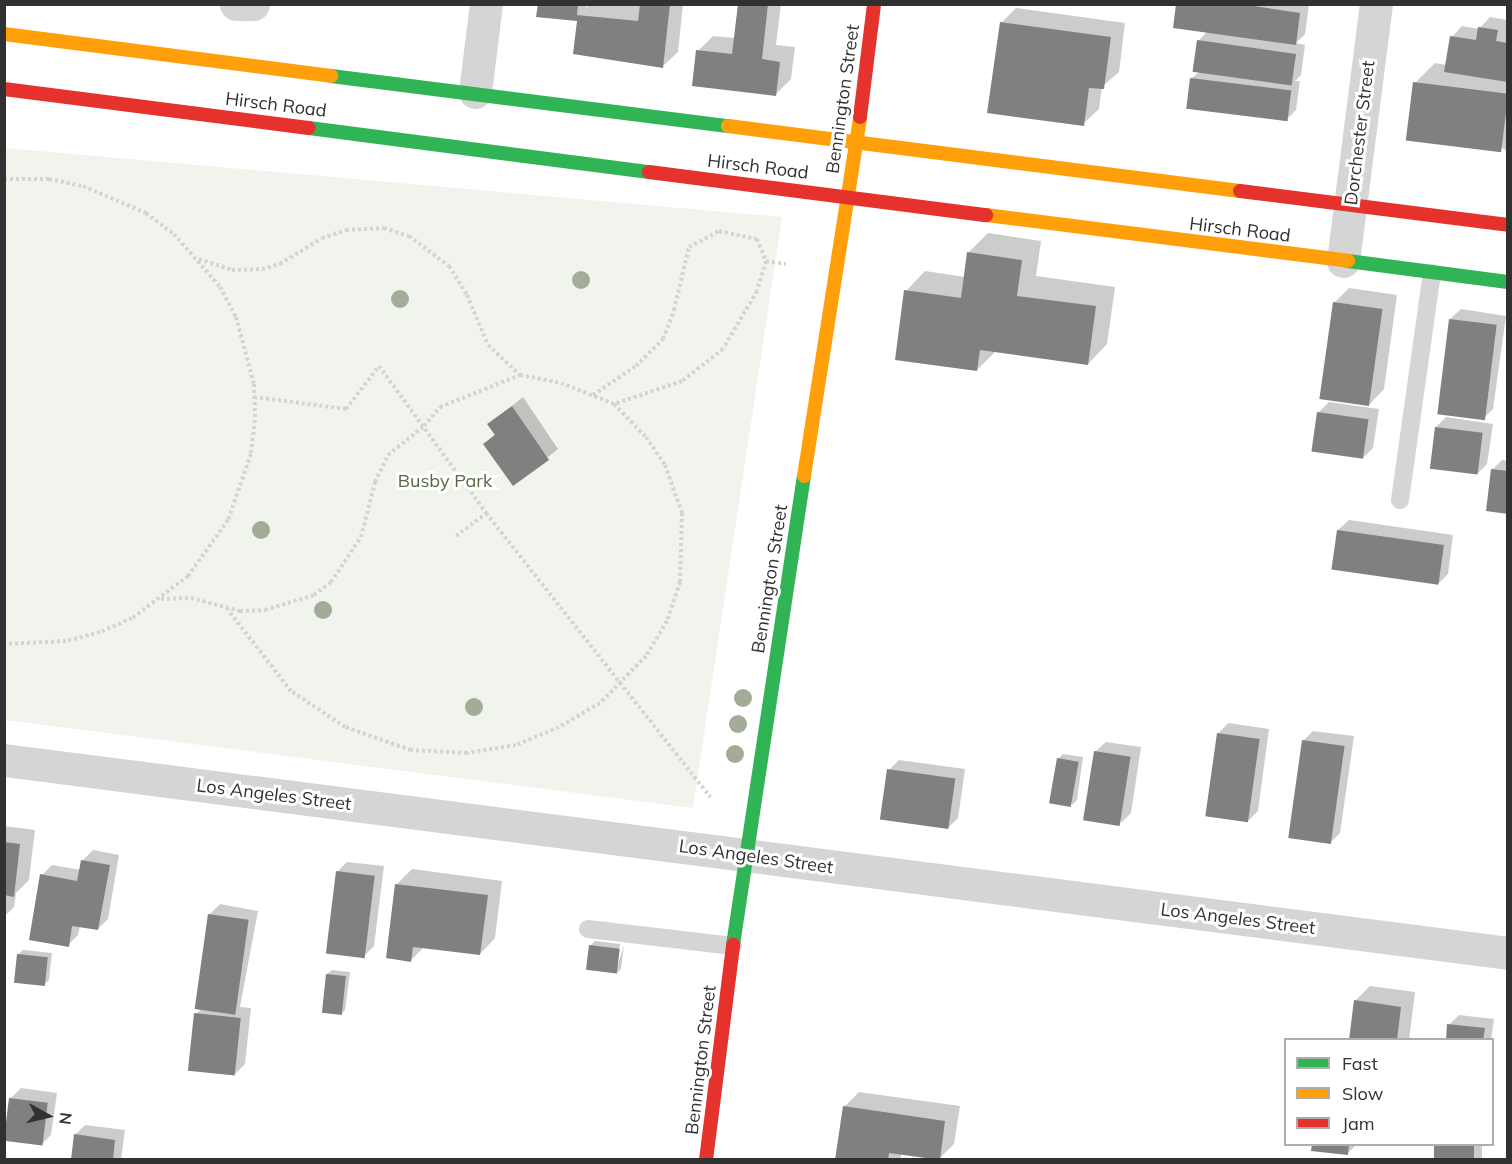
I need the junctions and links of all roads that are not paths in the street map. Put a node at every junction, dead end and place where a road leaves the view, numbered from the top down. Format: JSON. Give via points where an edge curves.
{"nodes":[{"id":1,"x":236,"y":4,"type":"edge"},
{"id":2,"x":253,"y":4,"type":"edge"},
{"id":3,"x":486,"y":4,"type":"edge"},
{"id":4,"x":874,"y":4,"type":"edge"},
{"id":5,"x":1376,"y":4,"type":"edge"},
{"id":6,"x":4,"y":33,"type":"edge"},
{"id":7,"x":4,"y":88,"type":"edge"},
{"id":8,"x":475,"y":92,"type":"junction"},
{"id":9,"x":857,"y":142,"type":"junction"},
{"id":10,"x":848,"y":197,"type":"junction"},
{"id":11,"x":1351,"y":205,"type":"junction"},
{"id":12,"x":1508,"y":225,"type":"edge"},
{"id":13,"x":1343,"y":261,"type":"junction"},
{"id":14,"x":1432,"y":273,"type":"junction"},
{"id":15,"x":1508,"y":282,"type":"edge"},
{"id":16,"x":1400,"y":500,"type":"dead end"},
{"id":17,"x":4,"y":760,"type":"edge"},
{"id":18,"x":744,"y":856,"type":"junction"},
{"id":19,"x":588,"y":929,"type":"dead end"},
{"id":20,"x":733,"y":946,"type":"junction"},
{"id":21,"x":1508,"y":953,"type":"edge"},
{"id":22,"x":706,"y":1160,"type":"edge"}],
"edges":[{"from":1,"to":2,"type":"street"},
{"from":3,"to":8,"type":"street"},
{"from":4,"to":9,"type":"main road","name":"Bennington Street"},
{"from":5,"to":11,"type":"street","name":"Dorchester Street"},
{"from":6,"to":8,"type":"main road","name":"Hirsch Road"},
{"from":7,"to":10,"type":"main road","name":"Hirsch Road"},
{"from":8,"to":9,"type":"main road","name":"Hirsch Road"},
{"from":9,"to":10,"type":"main road","name":"Bennington Street"},
{"from":9,"to":11,"type":"main road","name":"Hirsch Road"},
{"from":10,"to":13,"type":"main road","name":"Hirsch Road"},
{"from":10,"to":18,"type":"main road","name":"Bennington Street"},
{"from":11,"to":12,"type":"main road","name":"Hirsch Road"},
{"from":11,"to":13,"type":"street","name":"Dorchester Street"},
{"from":13,"to":14,"type":"main road","name":"Hirsch Road"},
{"from":14,"to":15,"type":"main road","name":"Hirsch Road"},
{"from":14,"to":16,"type":"lane"},
{"from":17,"to":18,"type":"street","name":"Los Angeles Street"},
{"from":18,"to":20,"type":"main road","name":"Bennington Street"},
{"from":18,"to":21,"type":"street","name":"Los Angeles Street"},
{"from":19,"to":20,"type":"lane"},
{"from":20,"to":22,"type":"main road","name":"Bennington Street"}]}
